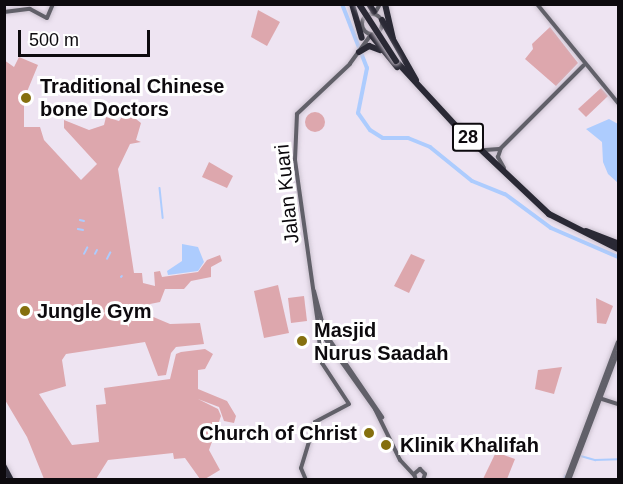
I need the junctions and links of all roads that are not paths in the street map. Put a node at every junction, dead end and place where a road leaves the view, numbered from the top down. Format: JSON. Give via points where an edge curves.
{"nodes":[{"id":1,"x":53,"y":4,"type":"edge"},
{"id":2,"x":357,"y":4,"type":"edge"},
{"id":3,"x":369,"y":4,"type":"edge"},
{"id":4,"x":380,"y":4,"type":"edge"},
{"id":5,"x":385,"y":4,"type":"edge"},
{"id":6,"x":537,"y":4,"type":"edge"},
{"id":7,"x":4,"y":12,"type":"edge"},
{"id":8,"x":374,"y":12,"type":"junction"},
{"id":9,"x":382,"y":19,"type":"junction"},
{"id":10,"x":371,"y":36,"type":"junction"},
{"id":11,"x":362,"y":43,"type":"junction"},
{"id":12,"x":397,"y":50,"type":"junction"},
{"id":13,"x":383,"y":51,"type":"junction"},
{"id":14,"x":397,"y":60,"type":"junction"},
{"id":15,"x":584,"y":65,"type":"junction"},
{"id":16,"x":405,"y":72,"type":"junction"},
{"id":17,"x":416,"y":81,"type":"junction"},
{"id":18,"x":618,"y":103,"type":"edge"},
{"id":19,"x":501,"y":148,"type":"junction"},
{"id":20,"x":485,"y":150,"type":"junction"},
{"id":21,"x":504,"y":168,"type":"junction"},
{"id":22,"x":617,"y":247,"type":"edge"},
{"id":23,"x":320,"y":324,"type":"junction"},
{"id":24,"x":330,"y":340,"type":"junction"},
{"id":25,"x":618,"y":342,"type":"edge"},
{"id":26,"x":320,"y":351,"type":"junction"},
{"id":27,"x":618,"y":352,"type":"edge"},
{"id":28,"x":321,"y":361,"type":"junction"},
{"id":29,"x":601,"y":397,"type":"junction"},
{"id":30,"x":618,"y":404,"type":"edge"},
{"id":31,"x":5,"y":467,"type":"edge"},
{"id":32,"x":418,"y":470,"type":"junction"},
{"id":33,"x":415,"y":478,"type":"edge"},
{"id":34,"x":425,"y":479,"type":"edge"},
{"id":35,"x":11,"y":480,"type":"edge"},
{"id":36,"x":307,"y":480,"type":"edge"},
{"id":37,"x":568,"y":480,"type":"edge"}],
"edges":[{"from":1,"to":7,"type":"street","via":[[47,18],[30,9]]},
{"from":2,"to":11,"type":"highway"},
{"from":2,"to":11,"type":"highway"},
{"from":2,"to":14,"type":"highway","number":"28","bridge":true},
{"from":3,"to":8,"type":"highway"},
{"from":4,"to":8,"type":"street"},
{"from":5,"to":9,"type":"street"},
{"from":5,"to":12,"type":"highway"},
{"from":6,"to":15,"type":"street"},
{"from":8,"to":9,"type":"street"},
{"from":8,"to":11,"type":"street"},
{"from":9,"to":10,"type":"street","name":"Jalan Kuari"},
{"from":9,"to":12,"type":"highway"},
{"from":10,"to":11,"type":"street"},
{"from":10,"to":11,"type":"street","name":"Jalan Kuari"},
{"from":10,"to":13,"type":"highway"},
{"from":11,"to":13,"type":"highway"},
{"from":11,"to":23,"type":"street","name":"Jalan Kuari","via":[[296,117],[295,160]]},
{"from":12,"to":17,"type":"highway"},
{"from":13,"to":16,"type":"highway"},
{"from":14,"to":16,"type":"highway","number":"28"},
{"from":14,"to":17,"type":"highway","number":"28"},
{"from":15,"to":18,"type":"street"},
{"from":15,"to":19,"type":"street"},
{"from":16,"to":22,"type":"highway","number":"28","via":[[544,210]]},
{"from":17,"to":20,"type":"highway","number":"28"},
{"from":19,"to":20,"type":"street"},
{"from":19,"to":21,"type":"street","via":[[498,157]]},
{"from":20,"to":21,"type":"highway","number":"28"},
{"from":21,"to":22,"type":"highway","number":"28","via":[[550,211]]},
{"from":23,"to":24,"type":"street","name":"Jalan Kuari"},
{"from":23,"to":24,"type":"street"},
{"from":23,"to":26,"type":"street"},
{"from":24,"to":26,"type":"street"},
{"from":24,"to":28,"type":"street"},
{"from":24,"to":32,"type":"street","name":"Jalan Kuari","via":[[380,413],[401,458]]},
{"from":24,"to":33,"type":"street","name":"Jalan Kuari","via":[[375,409],[400,460]]},
{"from":25,"to":29,"type":"street"},
{"from":26,"to":28,"type":"street"},
{"from":27,"to":29,"type":"street"},
{"from":28,"to":36,"type":"street","via":[[349,404],[315,422],[302,472]]},
{"from":29,"to":30,"type":"street"},
{"from":29,"to":37,"type":"street"},
{"from":29,"to":37,"type":"street"},
{"from":31,"to":35,"type":"highway"},
{"from":32,"to":33,"type":"street"},
{"from":32,"to":34,"type":"street","name":"Jalan Kuari","via":[[424,471]]}]}
